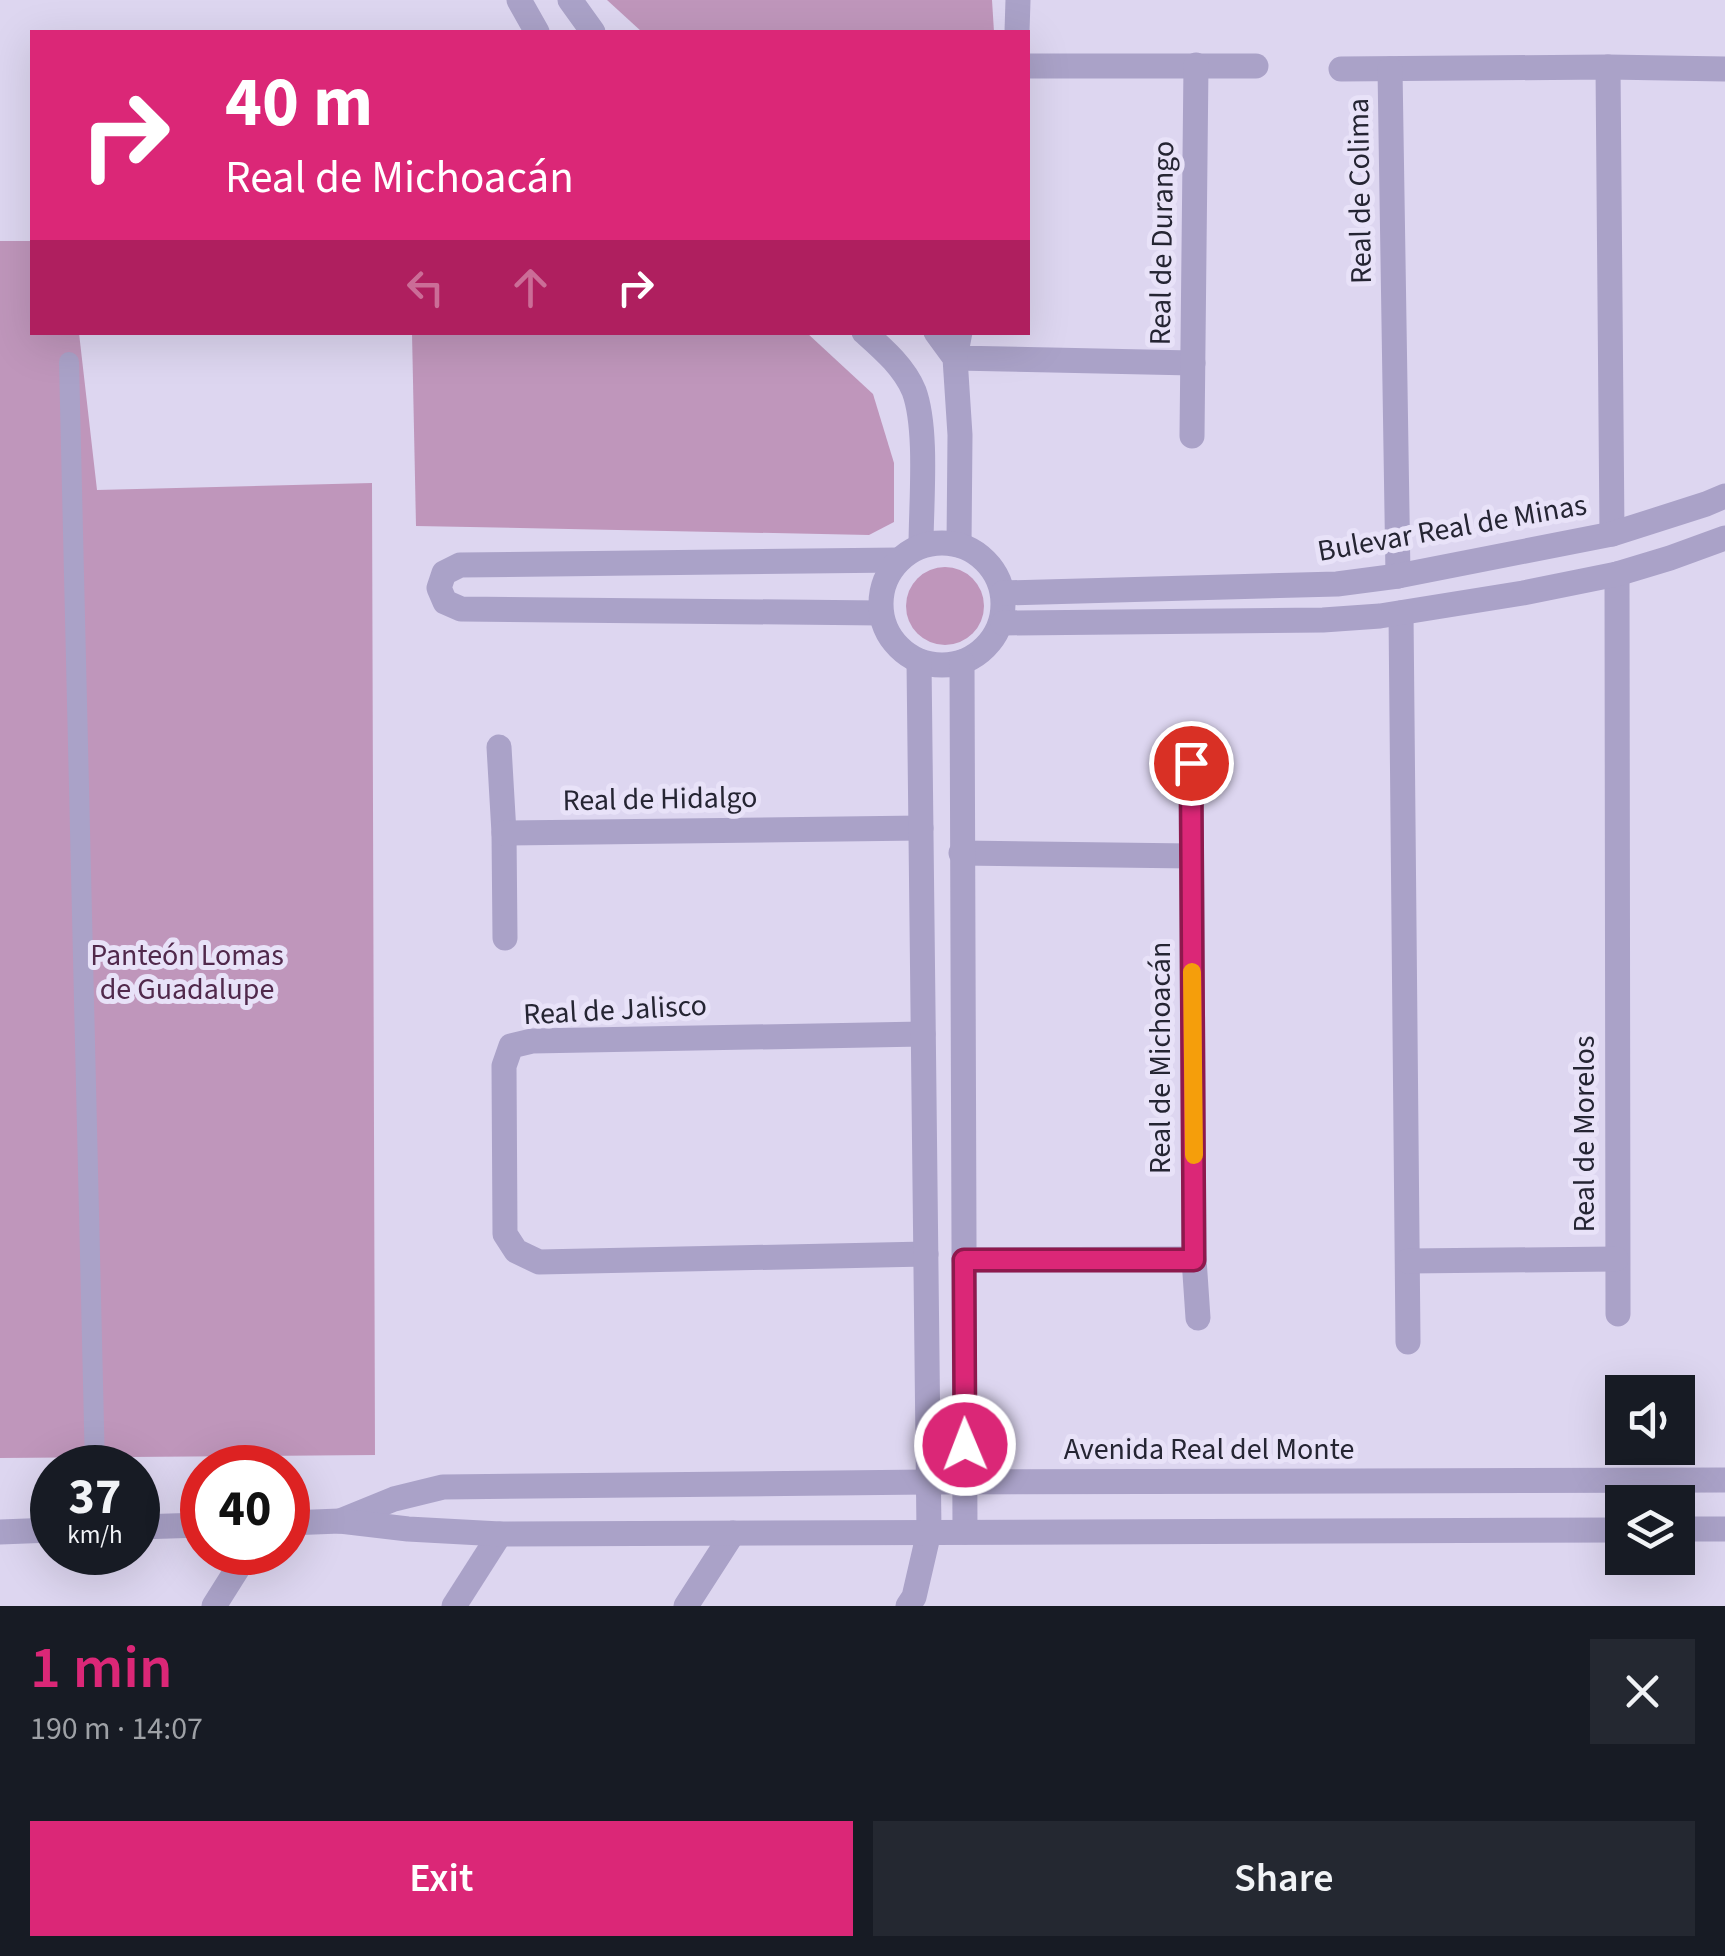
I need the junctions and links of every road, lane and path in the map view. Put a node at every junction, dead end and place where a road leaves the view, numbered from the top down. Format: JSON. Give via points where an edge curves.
{"nodes":[{"id":1,"x":519,"y":0,"type":"edge"},
{"id":2,"x":570,"y":0,"type":"edge"},
{"id":3,"x":1018,"y":0,"type":"edge"},
{"id":4,"x":536,"y":30,"type":"edge"},
{"id":5,"x":592,"y":30,"type":"edge"},
{"id":6,"x":1017,"y":30,"type":"edge"},
{"id":7,"x":1196,"y":65,"type":"junction"},
{"id":8,"x":1030,"y":66,"type":"edge"},
{"id":9,"x":1256,"y":66,"type":"dead end"},
{"id":10,"x":1608,"y":67,"type":"junction"},
{"id":11,"x":1341,"y":69,"type":"dead end"},
{"id":12,"x":1390,"y":69,"type":"junction"},
{"id":13,"x":1725,"y":70,"type":"edge"},
{"id":14,"x":867,"y":335,"type":"edge"},
{"id":15,"x":957,"y":345,"type":"edge"},
{"id":16,"x":70,"y":362,"type":"dead end"},
{"id":17,"x":1193,"y":363,"type":"junction"},
{"id":18,"x":1192,"y":436,"type":"dead end"},
{"id":19,"x":1725,"y":496,"type":"edge"},
{"id":20,"x":1612,"y":534,"type":"junction"},
{"id":21,"x":1725,"y":538,"type":"edge"},
{"id":22,"x":958,"y":544,"type":"junction"},
{"id":23,"x":910,"y":553,"type":"junction"},
{"id":24,"x":1617,"y":574,"type":"junction"},
{"id":25,"x":1398,"y":576,"type":"junction"},
{"id":26,"x":1003,"y":593,"type":"junction"},
{"id":27,"x":881,"y":612,"type":"junction"},
{"id":28,"x":1401,"y":613,"type":"junction"},
{"id":29,"x":1003,"y":623,"type":"junction"},
{"id":30,"x":919,"y":661,"type":"junction"},
{"id":31,"x":962,"y":662,"type":"junction"},
{"id":32,"x":499,"y":747,"type":"dead end"},
{"id":33,"x":1191,"y":763,"type":"dead end"},
{"id":34,"x":922,"y":828,"type":"junction"},
{"id":35,"x":504,"y":833,"type":"junction"},
{"id":36,"x":962,"y":852,"type":"junction"},
{"id":37,"x":1192,"y":856,"type":"junction"},
{"id":38,"x":505,"y":938,"type":"dead end"},
{"id":39,"x":923,"y":1034,"type":"junction"},
{"id":40,"x":926,"y":1254,"type":"junction"},
{"id":41,"x":1616,"y":1259,"type":"junction"},
{"id":42,"x":964,"y":1260,"type":"junction"},
{"id":43,"x":1194,"y":1260,"type":"junction"},
{"id":44,"x":1408,"y":1262,"type":"junction"},
{"id":45,"x":1618,"y":1314,"type":"dead end"},
{"id":46,"x":1198,"y":1318,"type":"dead end"},
{"id":47,"x":1408,"y":1342,"type":"dead end"},
{"id":48,"x":94,"y":1445,"type":"edge"},
{"id":49,"x":1725,"y":1480,"type":"edge"},
{"id":50,"x":928,"y":1482,"type":"junction"},
{"id":51,"x":965,"y":1482,"type":"junction"},
{"id":52,"x":340,"y":1521,"type":"junction"},
{"id":53,"x":310,"y":1522,"type":"edge"},
{"id":54,"x":1725,"y":1529,"type":"edge"},
{"id":55,"x":1605,"y":1530,"type":"edge"},
{"id":56,"x":1695,"y":1530,"type":"edge"},
{"id":57,"x":30,"y":1531,"type":"edge"},
{"id":58,"x":0,"y":1532,"type":"edge"},
{"id":59,"x":929,"y":1532,"type":"junction"},
{"id":60,"x":966,"y":1532,"type":"junction"},
{"id":61,"x":733,"y":1533,"type":"junction"},
{"id":62,"x":500,"y":1534,"type":"junction"},
{"id":63,"x":234,"y":1575,"type":"edge"},
{"id":64,"x":214,"y":1606,"type":"edge"},
{"id":65,"x":454,"y":1606,"type":"edge"},
{"id":66,"x":686,"y":1606,"type":"edge"},
{"id":67,"x":908,"y":1606,"type":"edge"}],
"edges":[{"from":1,"to":4,"type":"street"},
{"from":2,"to":5,"type":"street"},
{"from":3,"to":6,"type":"street"},
{"from":7,"to":8,"type":"street"},
{"from":7,"to":9,"type":"street"},
{"from":7,"to":17,"type":"street","name":"Real de Durango"},
{"from":10,"to":12,"type":"street","name":"Real de Colima"},
{"from":10,"to":13,"type":"street","name":"Real de Colima"},
{"from":10,"to":20,"type":"street"},
{"from":11,"to":12,"type":"street"},
{"from":12,"to":25,"type":"street","name":"Real de Colima"},
{"from":14,"to":23,"type":"street","via":[[913,390],[922,424]]},
{"from":15,"to":17,"type":"street","name":"Real de Durango"},
{"from":15,"to":22,"type":"street"},
{"from":16,"to":48,"type":"lane"},
{"from":17,"to":18,"type":"street"},
{"from":19,"to":20,"type":"street","name":"Bulevar Real de Minas"},
{"from":20,"to":25,"type":"street","name":"Bulevar Real de Minas"},
{"from":21,"to":24,"type":"street"},
{"from":22,"to":23,"type":"street","via":[[940,542]]},
{"from":22,"to":26,"type":"street","via":[[988,562]]},
{"from":23,"to":27,"type":"street","via":[[888,575]]},
{"from":23,"to":27,"type":"street","via":[[460,565],[444,573],[439,588],[445,602],[461,609]]},
{"from":24,"to":28,"type":"street"},
{"from":24,"to":41,"type":"street","name":"Real de Morelos"},
{"from":25,"to":26,"type":"street","name":"Bulevar Real de Minas","via":[[1337,584]]},
{"from":26,"to":29,"type":"street"},
{"from":27,"to":30,"type":"street","via":[[894,642]]},
{"from":28,"to":29,"type":"street","via":[[1323,620]]},
{"from":28,"to":44,"type":"street"},
{"from":29,"to":31,"type":"street","via":[[987,646]]},
{"from":30,"to":31,"type":"street"},
{"from":30,"to":34,"type":"street"},
{"from":31,"to":36,"type":"street"},
{"from":32,"to":35,"type":"street"},
{"from":33,"to":37,"type":"street","name":"Real de Michoacán"},
{"from":34,"to":35,"type":"street","name":"Real de Hidalgo"},
{"from":34,"to":39,"type":"street"},
{"from":35,"to":38,"type":"street"},
{"from":36,"to":37,"type":"street"},
{"from":36,"to":42,"type":"street"},
{"from":37,"to":43,"type":"street","name":"Real de Michoacán"},
{"from":39,"to":40,"type":"street"},
{"from":39,"to":40,"type":"street","name":"Real de Jalisco","via":[[510,1046],[504,1066],[505,1234],[516,1252],[539,1262]]},
{"from":40,"to":50,"type":"street"},
{"from":41,"to":44,"type":"street","name":"Real de Morelos"},
{"from":41,"to":45,"type":"street"},
{"from":42,"to":43,"type":"street"},
{"from":42,"to":51,"type":"street"},
{"from":43,"to":46,"type":"street","name":"Real de Michoacán"},
{"from":44,"to":47,"type":"street"},
{"from":49,"to":51,"type":"street","name":"Avenida Real del Monte"},
{"from":50,"to":51,"type":"street","name":"Avenida Real del Monte"},
{"from":50,"to":52,"type":"street","name":"Avenida Real del Monte","via":[[442,1486]]},
{"from":50,"to":59,"type":"street"},
{"from":51,"to":60,"type":"street"},
{"from":52,"to":53,"type":"street","name":"Avenida Real del Monte"},
{"from":52,"to":62,"type":"street","name":"Avenida Real del Monte"},
{"from":54,"to":56,"type":"street"},
{"from":55,"to":60,"type":"street","name":"Avenida Real del Monte"},
{"from":57,"to":58,"type":"street"},
{"from":59,"to":60,"type":"street","name":"Avenida Real del Monte"},
{"from":59,"to":61,"type":"street","name":"Avenida Real del Monte"},
{"from":59,"to":67,"type":"street"},
{"from":61,"to":62,"type":"street","name":"Avenida Real del Monte"},
{"from":61,"to":66,"type":"street"},
{"from":62,"to":65,"type":"street"},
{"from":63,"to":64,"type":"street"}]}
